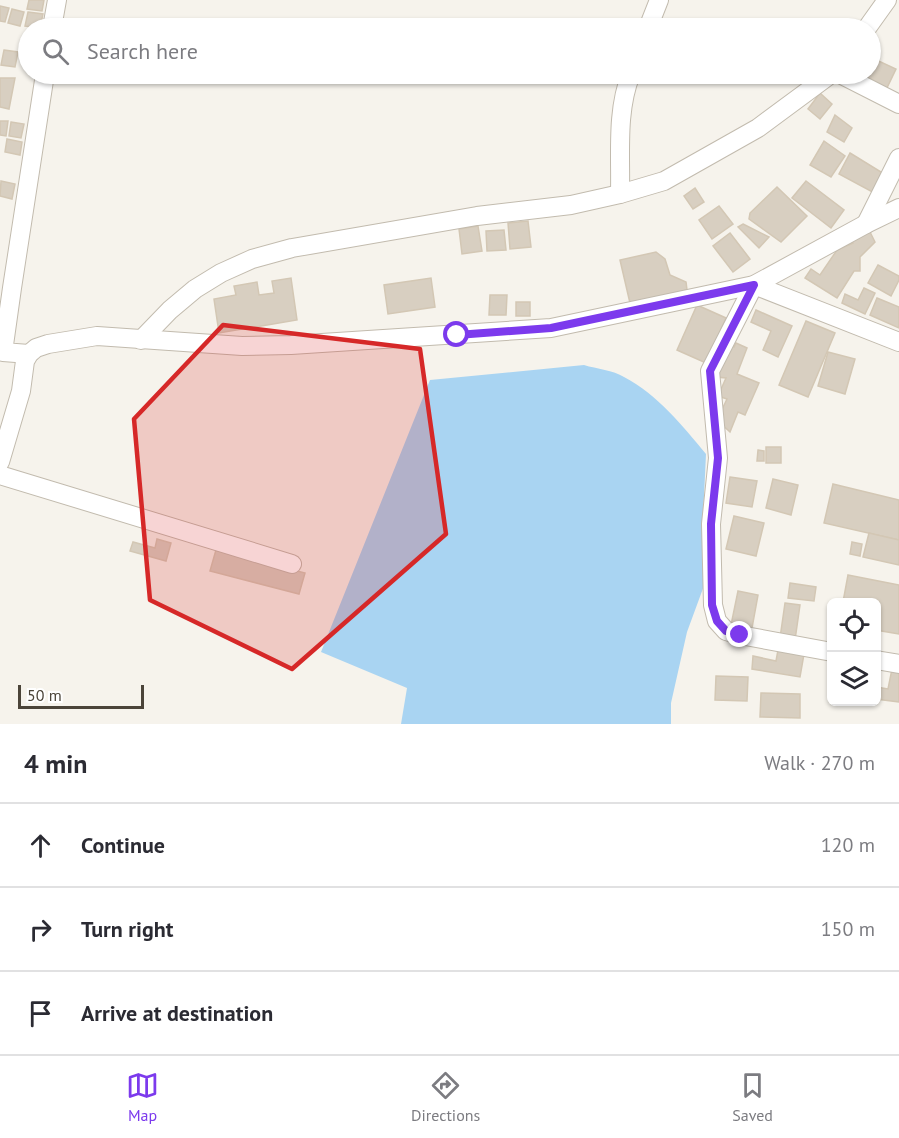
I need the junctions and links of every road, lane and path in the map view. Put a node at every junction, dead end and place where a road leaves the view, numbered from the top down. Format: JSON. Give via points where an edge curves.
{"nodes":[{"id":1,"x":57,"y":0,"type":"edge"},
{"id":2,"x":659,"y":0,"type":"edge"},
{"id":3,"x":886,"y":0,"type":"edge"},
{"id":4,"x":54,"y":18,"type":"edge"},
{"id":5,"x":652,"y":18,"type":"edge"},
{"id":6,"x":874,"y":18,"type":"edge"},
{"id":7,"x":43,"y":84,"type":"edge"},
{"id":8,"x":627,"y":84,"type":"edge"},
{"id":9,"x":817,"y":84,"type":"edge"},
{"id":10,"x":860,"y":84,"type":"edge"},
{"id":11,"x":899,"y":104,"type":"edge"},
{"id":12,"x":899,"y":158,"type":"edge"},
{"id":13,"x":620,"y":194,"type":"junction"},
{"id":14,"x":899,"y":208,"type":"edge"},
{"id":15,"x":866,"y":224,"type":"junction"},
{"id":16,"x":754,"y":285,"type":"junction"},
{"id":17,"x":141,"y":340,"type":"junction"},
{"id":18,"x":899,"y":342,"type":"edge"},
{"id":19,"x":29,"y":354,"type":"junction"},
{"id":20,"x":0,"y":462,"type":"edge"},
{"id":21,"x":0,"y":475,"type":"edge"},
{"id":22,"x":292,"y":564,"type":"dead end"},
{"id":23,"x":827,"y":651,"type":"edge"},
{"id":24,"x":881,"y":661,"type":"edge"},
{"id":25,"x":899,"y":664,"type":"edge"}],
"edges":[{"from":1,"to":4,"type":"street"},
{"from":2,"to":5,"type":"street"},
{"from":3,"to":6,"type":"street"},
{"from":7,"to":19,"type":"street","via":[[3,352]]},
{"from":8,"to":13,"type":"street","via":[[622,112]]},
{"from":9,"to":13,"type":"street","via":[[758,128],[664,181]]},
{"from":10,"to":11,"type":"street"},
{"from":12,"to":15,"type":"street"},
{"from":13,"to":17,"type":"street","via":[[292,248],[252,259],[195,289]]},
{"from":14,"to":15,"type":"street"},
{"from":15,"to":16,"type":"street"},
{"from":16,"to":17,"type":"street","via":[[551,328],[271,346]]},
{"from":16,"to":18,"type":"street"},
{"from":16,"to":23,"type":"street","via":[[710,371],[718,458],[711,524],[712,605],[717,621],[726,631]]},
{"from":17,"to":19,"type":"street","via":[[97,336],[48,344]]},
{"from":19,"to":20,"type":"street"},
{"from":21,"to":22,"type":"street"},
{"from":24,"to":25,"type":"street"}]}
